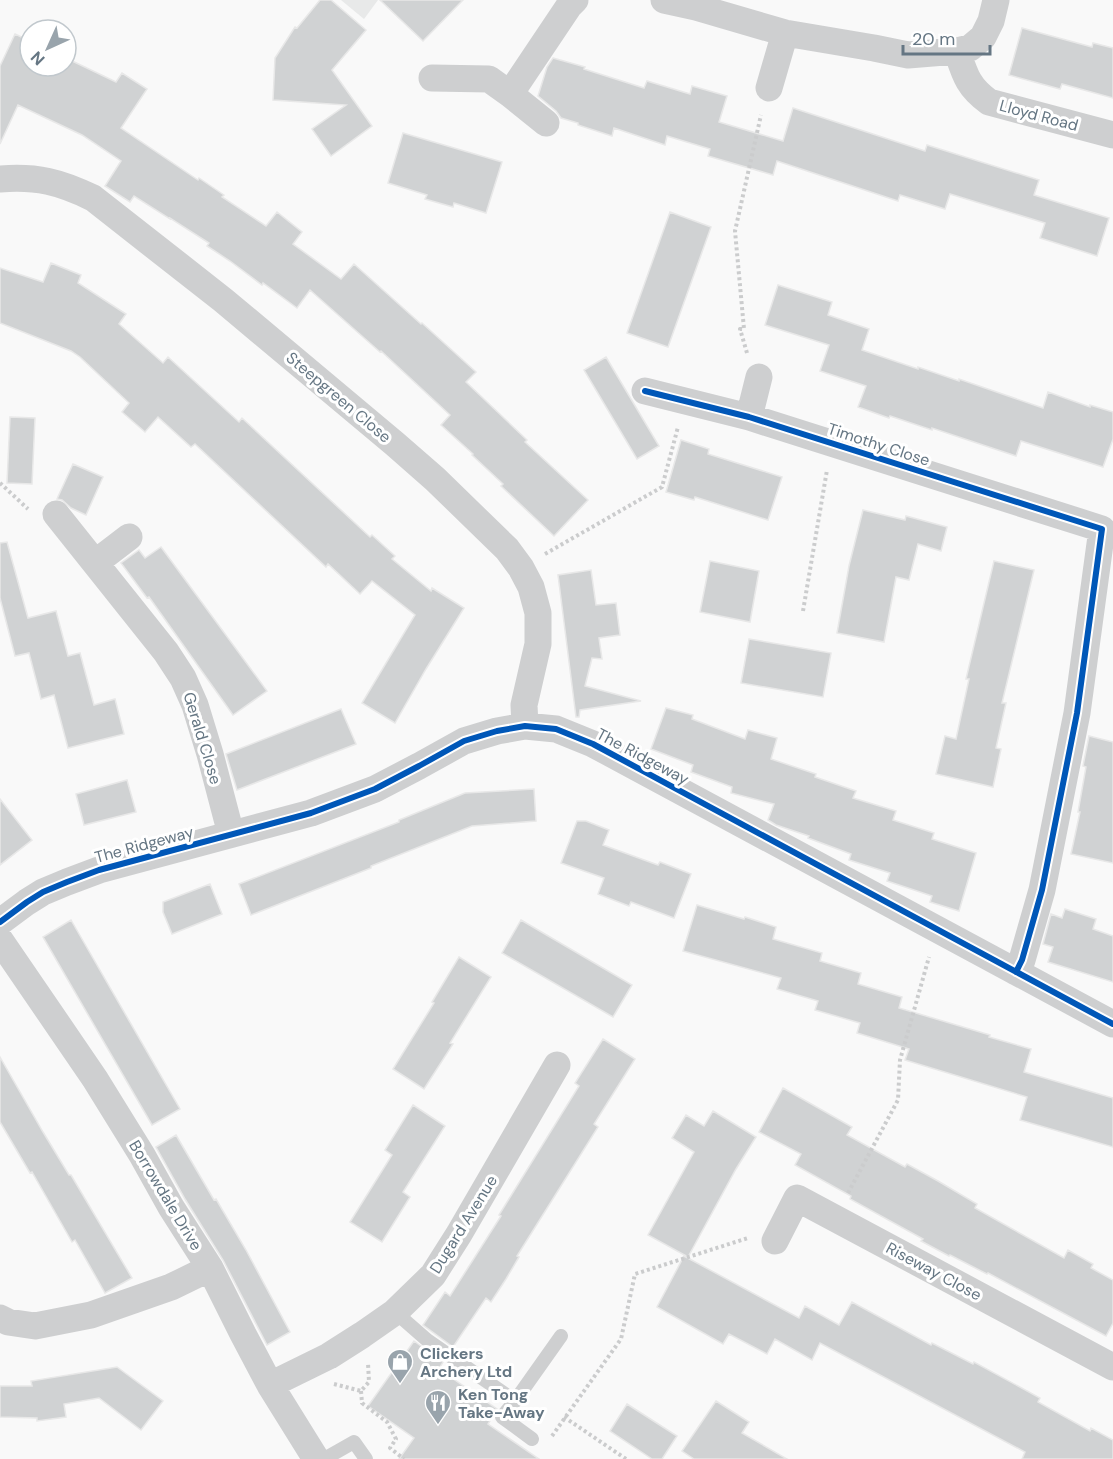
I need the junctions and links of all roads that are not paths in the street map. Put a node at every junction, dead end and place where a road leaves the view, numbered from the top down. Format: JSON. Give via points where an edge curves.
{"nodes":[{"id":1,"x":575,"y":0,"type":"edge"},
{"id":2,"x":664,"y":0,"type":"edge"},
{"id":3,"x":996,"y":0,"type":"edge"},
{"id":4,"x":785,"y":33,"type":"junction"},
{"id":5,"x":957,"y":51,"type":"junction"},
{"id":6,"x":432,"y":78,"type":"dead end"},
{"id":7,"x":769,"y":88,"type":"road end"},
{"id":8,"x":510,"y":94,"type":"junction"},
{"id":9,"x":546,"y":123,"type":"dead end"},
{"id":10,"x":1113,"y":135,"type":"edge"},
{"id":11,"x":0,"y":179,"type":"edge"},
{"id":12,"x":759,"y":377,"type":"road end"},
{"id":13,"x":645,"y":390,"type":"dead end"},
{"id":14,"x":749,"y":417,"type":"junction"},
{"id":15,"x":56,"y":514,"type":"road end"},
{"id":16,"x":1108,"y":530,"type":"edge"},
{"id":17,"x":129,"y":537,"type":"dead end"},
{"id":18,"x":95,"y":563,"type":"junction"},
{"id":19,"x":525,"y":726,"type":"junction"},
{"id":20,"x":231,"y":834,"type":"junction"},
{"id":21,"x":0,"y":922,"type":"edge"},
{"id":22,"x":0,"y":940,"type":"edge"},
{"id":23,"x":1016,"y":972,"type":"junction"},
{"id":24,"x":1113,"y":1024,"type":"edge"},
{"id":25,"x":557,"y":1065,"type":"dead end"},
{"id":26,"x":775,"y":1241,"type":"road end"},
{"id":27,"x":210,"y":1268,"type":"junction"},
{"id":28,"x":395,"y":1312,"type":"junction"},
{"id":29,"x":0,"y":1318,"type":"edge"},
{"id":30,"x":561,"y":1336,"type":"dead end"},
{"id":31,"x":1113,"y":1367,"type":"edge"},
{"id":32,"x":270,"y":1385,"type":"junction"},
{"id":33,"x":514,"y":1401,"type":"junction"},
{"id":34,"x":532,"y":1439,"type":"dead end"},
{"id":35,"x":316,"y":1459,"type":"edge"},
{"id":36,"x":324,"y":1459,"type":"edge"},
{"id":37,"x":366,"y":1459,"type":"edge"}],
"edges":[{"from":1,"to":8,"type":"street"},
{"from":2,"to":4,"type":"street"},
{"from":3,"to":5,"type":"street","via":[[983,37],[970,48]]},
{"from":4,"to":5,"type":"street","via":[[908,55]]},
{"from":4,"to":7,"type":"street"},
{"from":5,"to":10,"type":"street","name":"Lloyd Road","via":[[965,77],[989,102]]},
{"from":6,"to":8,"type":"street","via":[[489,79]]},
{"from":8,"to":9,"type":"street"},
{"from":11,"to":19,"type":"street","name":"Steepgreen Close","via":[[43,179],[93,198],[223,300],[411,458],[507,549],[531,587],[538,613],[538,644],[524,705]]},
{"from":12,"to":14,"type":"street"},
{"from":13,"to":14,"type":"street","name":"Timothy Close"},
{"from":14,"to":16,"type":"street","name":"Timothy Close"},
{"from":15,"to":18,"type":"street","name":"Gerald Close"},
{"from":16,"to":23,"type":"street","name":"Timothy Close","via":[[1042,890]]},
{"from":17,"to":18,"type":"street"},
{"from":18,"to":20,"type":"street","name":"Gerald Close","via":[[183,678],[195,705]]},
{"from":19,"to":20,"type":"street","name":"The Ridgeway","via":[[464,741],[375,789],[311,813]]},
{"from":19,"to":23,"type":"street","name":"The Ridgeway","via":[[556,729],[593,744]]},
{"from":20,"to":21,"type":"street","name":"The Ridgeway","via":[[99,870],[44,892]]},
{"from":22,"to":27,"type":"street","name":"Borrowdale Drive","via":[[101,1089]]},
{"from":23,"to":24,"type":"street","name":"The Ridgeway"},
{"from":25,"to":28,"type":"street","name":"Dugard Avenue","via":[[433,1275]]},
{"from":26,"to":31,"type":"street","name":"Riseway Close","via":[[798,1198]]},
{"from":27,"to":29,"type":"street","via":[[171,1287],[91,1315],[35,1326]]},
{"from":27,"to":32,"type":"street","name":"Borrowdale Drive"},
{"from":28,"to":32,"type":"street","name":"Dugard Avenue","via":[[328,1356]]},
{"from":28,"to":33,"type":"lane","via":[[427,1340]]},
{"from":30,"to":33,"type":"lane"},
{"from":32,"to":35,"type":"street","name":"Borrowdale Drive"},
{"from":33,"to":34,"type":"lane","via":[[502,1417]]},
{"from":36,"to":37,"type":"lane","via":[[354,1442]]}]}
